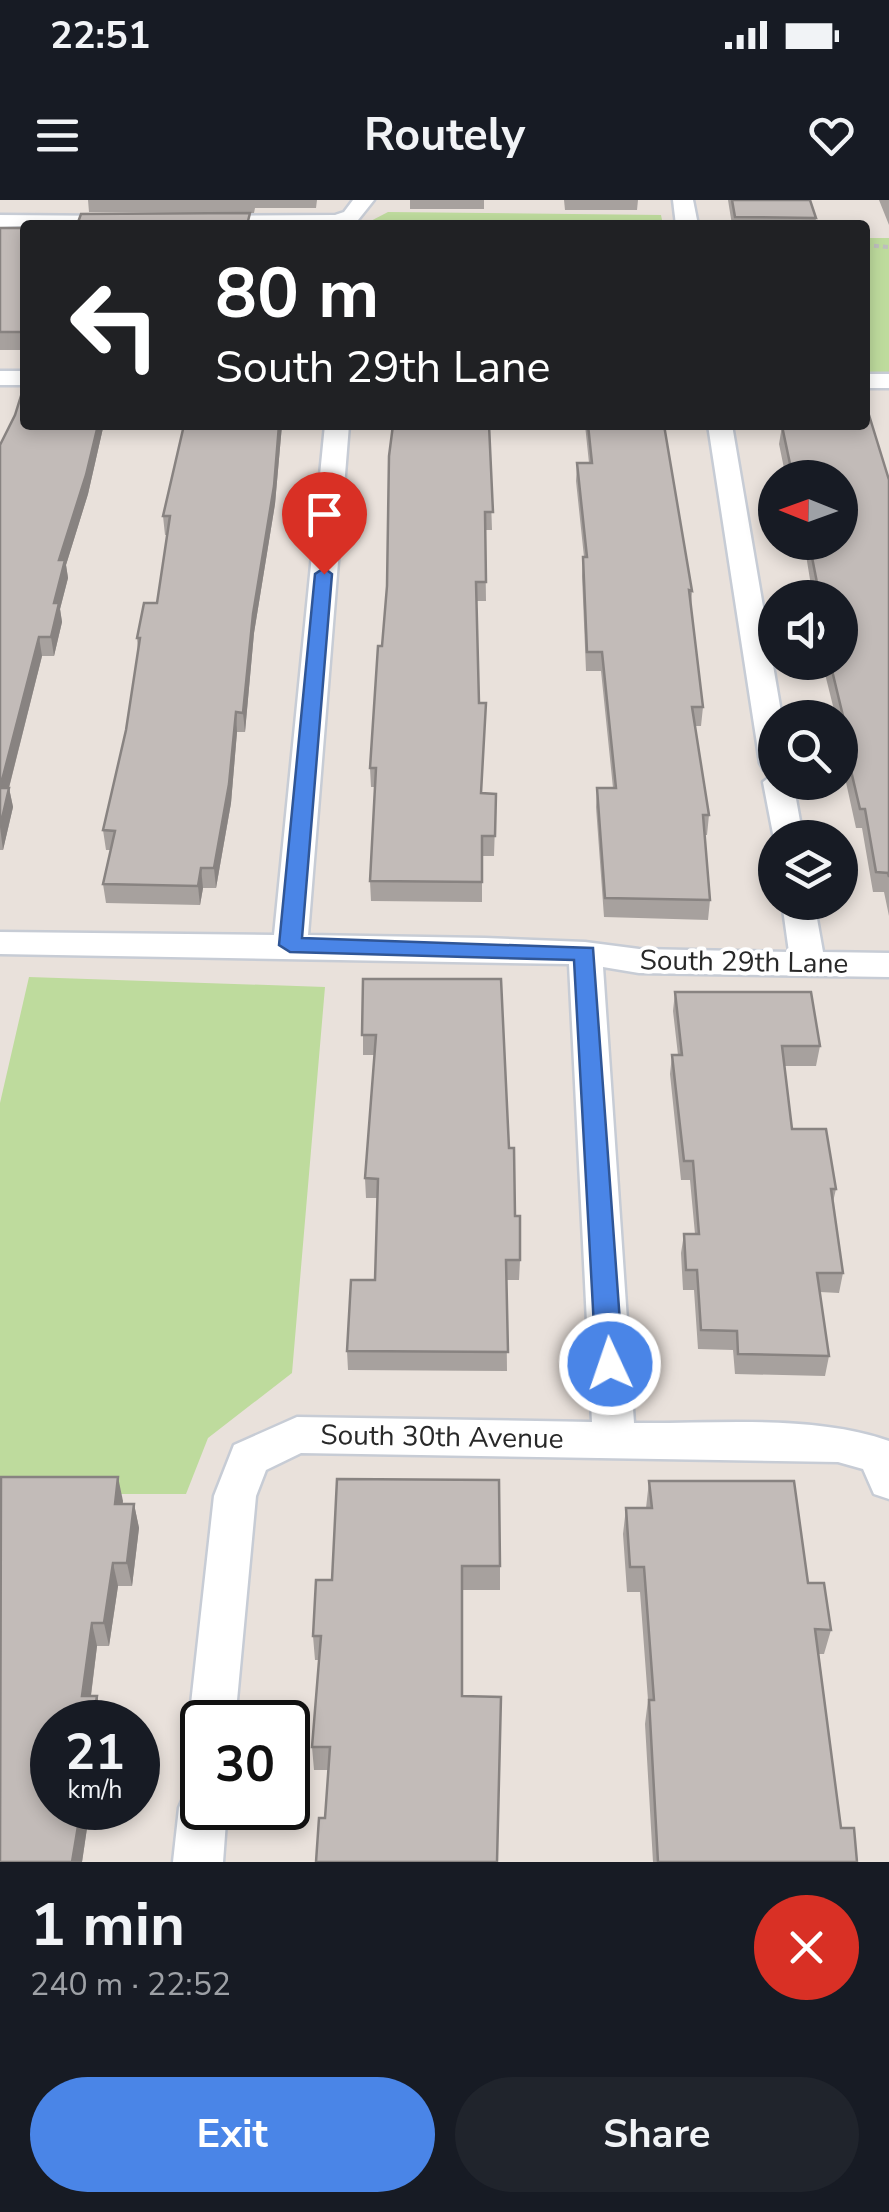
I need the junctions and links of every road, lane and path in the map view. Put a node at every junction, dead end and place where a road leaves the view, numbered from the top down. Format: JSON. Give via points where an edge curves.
{"nodes":[{"id":1,"x":358,"y":208,"type":"edge"},
{"id":2,"x":40,"y":211,"type":"edge"},
{"id":3,"x":130,"y":220,"type":"edge"},
{"id":4,"x":328,"y":220,"type":"edge"},
{"id":5,"x":0,"y":221,"type":"edge"},
{"id":6,"x":336,"y":430,"type":"edge"},
{"id":7,"x":721,"y":430,"type":"edge"},
{"id":8,"x":765,"y":700,"type":"edge"},
{"id":9,"x":801,"y":920,"type":"edge"},
{"id":10,"x":0,"y":943,"type":"edge"},
{"id":11,"x":290,"y":945,"type":"junction"},
{"id":12,"x":585,"y":953,"type":"junction"},
{"id":13,"x":808,"y":964,"type":"junction"},
{"id":14,"x":889,"y":965,"type":"edge"},
{"id":15,"x":614,"y":1439,"type":"junction"},
{"id":16,"x":884,"y":1468,"type":"edge"},
{"id":17,"x":214,"y":1700,"type":"edge"},
{"id":18,"x":201,"y":1830,"type":"edge"},
{"id":19,"x":198,"y":1862,"type":"edge"}],
"edges":[{"from":1,"to":4,"type":"street"},
{"from":2,"to":3,"type":"street"},
{"from":2,"to":5,"type":"street"},
{"from":6,"to":11,"type":"street"},
{"from":7,"to":8,"type":"street"},
{"from":9,"to":13,"type":"street"},
{"from":10,"to":11,"type":"street","name":"South 29th Lane"},
{"from":11,"to":12,"type":"street","name":"South 29th Lane"},
{"from":12,"to":13,"type":"street","name":"South 29th Lane","via":[[639,961]]},
{"from":12,"to":15,"type":"street"},
{"from":13,"to":14,"type":"street","name":"South 29th Lane"},
{"from":15,"to":16,"type":"street","name":"South 30th Avenue","via":[[838,1444]]},
{"from":15,"to":17,"type":"street","name":"South 30th Avenue","via":[[298,1435],[249,1458],[235,1496]]},
{"from":18,"to":19,"type":"street"}]}
